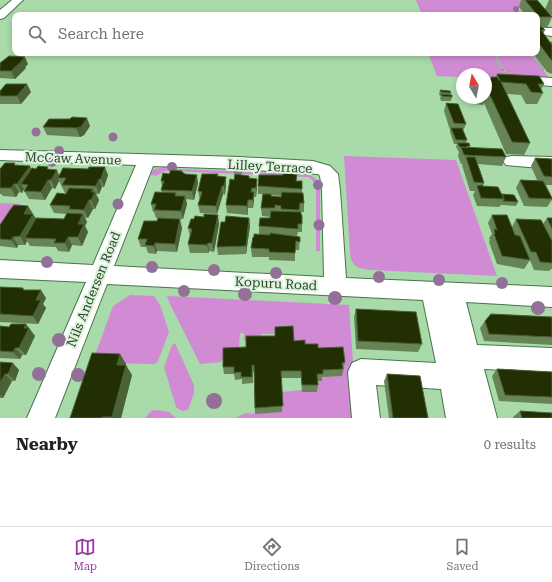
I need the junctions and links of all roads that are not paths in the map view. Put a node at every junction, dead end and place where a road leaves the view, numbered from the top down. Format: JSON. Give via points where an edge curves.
{"nodes":[{"id":1,"x":18,"y":0,"type":"edge"},
{"id":2,"x":0,"y":16,"type":"edge"},
{"id":3,"x":540,"y":31,"type":"edge"},
{"id":4,"x":552,"y":32,"type":"edge"},
{"id":5,"x":505,"y":80,"type":"edge"},
{"id":6,"x":552,"y":82,"type":"edge"},
{"id":7,"x":0,"y":155,"type":"edge"},
{"id":8,"x":146,"y":161,"type":"junction"},
{"id":9,"x":512,"y":161,"type":"dead end"},
{"id":10,"x":552,"y":163,"type":"edge"},
{"id":11,"x":0,"y":269,"type":"edge"},
{"id":12,"x":99,"y":274,"type":"junction"},
{"id":13,"x":335,"y":286,"type":"junction"},
{"id":14,"x":443,"y":292,"type":"junction"},
{"id":15,"x":552,"y":297,"type":"edge"},
{"id":16,"x":468,"y":356,"type":"junction"},
{"id":17,"x":552,"y":360,"type":"edge"},
{"id":18,"x":451,"y":377,"type":"junction"},
{"id":19,"x":40,"y":418,"type":"edge"},
{"id":20,"x":366,"y":418,"type":"edge"},
{"id":21,"x":460,"y":418,"type":"edge"},
{"id":22,"x":483,"y":418,"type":"edge"}],
"edges":[{"from":1,"to":2,"type":"street"},
{"from":3,"to":4,"type":"street"},
{"from":5,"to":6,"type":"street"},
{"from":7,"to":8,"type":"street","name":"McCaw Avenue"},
{"from":8,"to":12,"type":"street","name":"Nils Andersen Road"},
{"from":8,"to":13,"type":"street","name":"Lilley Terrace","via":[[240,163],[313,167],[324,170],[329,174],[331,190]]},
{"from":9,"to":10,"type":"street"},
{"from":11,"to":12,"type":"street","name":"Kopuru Road"},
{"from":12,"to":13,"type":"street","name":"Kopuru Road"},
{"from":12,"to":19,"type":"street","name":"Nils Andersen Road"},
{"from":13,"to":14,"type":"street","name":"Kopuru Road"},
{"from":14,"to":15,"type":"street","name":"Kopuru Road"},
{"from":14,"to":16,"type":"street"},
{"from":14,"to":18,"type":"street"},
{"from":16,"to":17,"type":"street"},
{"from":16,"to":22,"type":"street"},
{"from":18,"to":20,"type":"street","via":[[361,372]]},
{"from":18,"to":21,"type":"street"}]}
